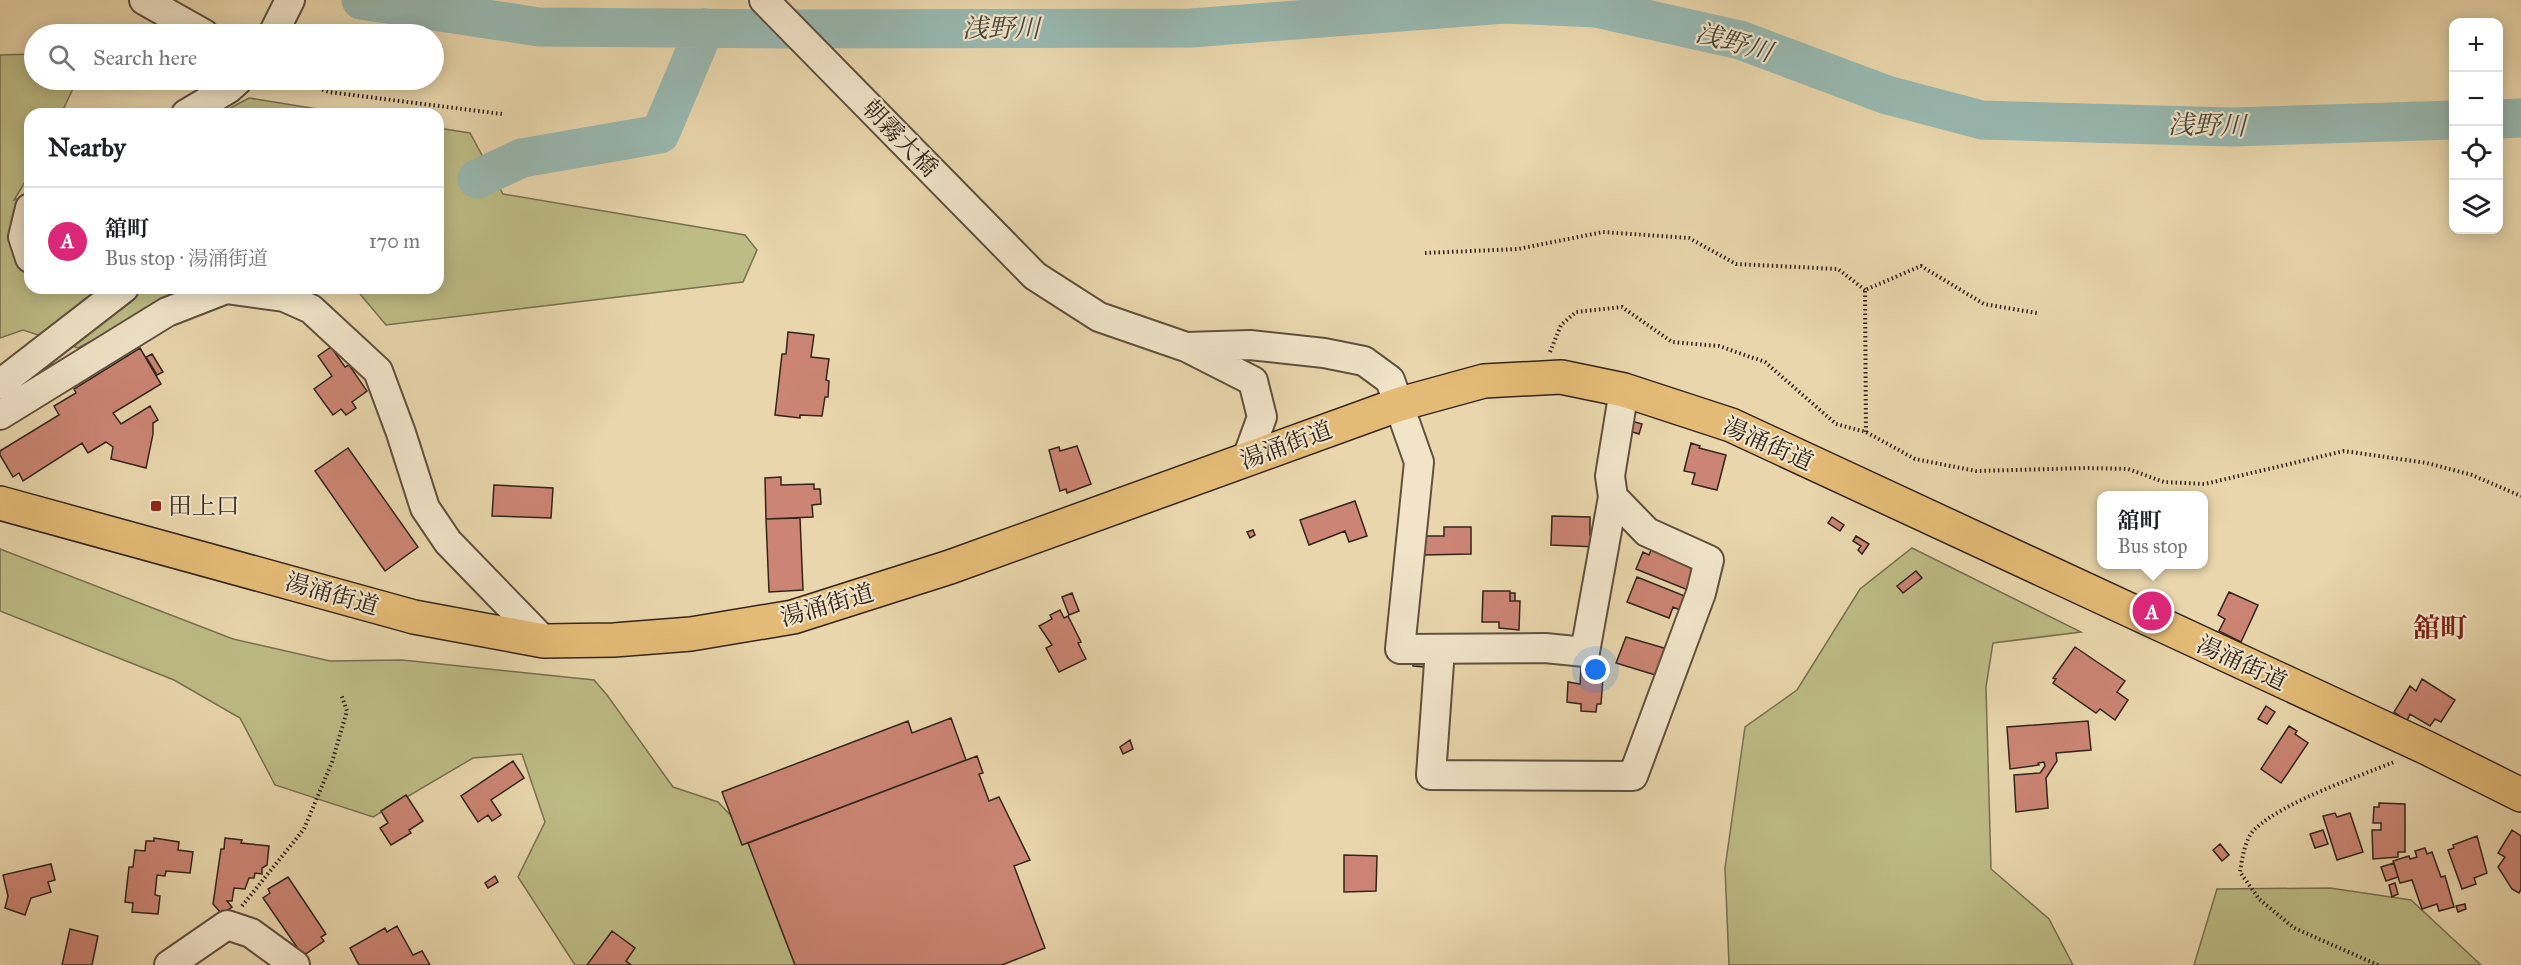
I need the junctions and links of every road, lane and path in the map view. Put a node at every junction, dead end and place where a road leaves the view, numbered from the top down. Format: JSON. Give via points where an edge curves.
{"nodes":[{"id":1,"x":144,"y":0,"type":"edge"},
{"id":2,"x":290,"y":0,"type":"edge"},
{"id":3,"x":764,"y":0,"type":"edge"},
{"id":4,"x":186,"y":24,"type":"edge"},
{"id":5,"x":278,"y":24,"type":"edge"},
{"id":6,"x":226,"y":90,"type":"edge"},
{"id":7,"x":324,"y":90,"type":"edge"},
{"id":8,"x":196,"y":108,"type":"edge"},
{"id":9,"x":502,"y":114,"type":"dead end"},
{"id":10,"x":1425,"y":253,"type":"dead end"},
{"id":11,"x":1865,"y":290,"type":"junction"},
{"id":12,"x":116,"y":294,"type":"edge"},
{"id":13,"x":213,"y":294,"type":"edge"},
{"id":14,"x":262,"y":294,"type":"edge"},
{"id":15,"x":2037,"y":313,"type":"dead end"},
{"id":16,"x":1186,"y":346,"type":"junction"},
{"id":17,"x":1539,"y":378,"type":"junction"},
{"id":18,"x":0,"y":384,"type":"edge"},
{"id":19,"x":1624,"y":390,"type":"junction"},
{"id":20,"x":1400,"y":404,"type":"junction"},
{"id":21,"x":0,"y":415,"type":"edge"},
{"id":22,"x":1866,"y":432,"type":"junction"},
{"id":23,"x":1247,"y":458,"type":"junction"},
{"id":24,"x":2521,"y":496,"type":"edge"},
{"id":25,"x":1613,"y":497,"type":"junction"},
{"id":26,"x":0,"y":502,"type":"edge"},
{"id":27,"x":544,"y":641,"type":"junction"},
{"id":28,"x":1440,"y":649,"type":"junction"},
{"id":29,"x":341,"y":694,"type":"dead end"},
{"id":30,"x":2427,"y":748,"type":"junction"},
{"id":31,"x":2521,"y":795,"type":"edge"},
{"id":32,"x":227,"y":925,"type":"junction"},
{"id":33,"x":169,"y":965,"type":"edge"},
{"id":34,"x":295,"y":965,"type":"edge"},
{"id":35,"x":2378,"y":965,"type":"edge"}],
"edges":[{"from":1,"to":4,"type":"street"},
{"from":2,"to":5,"type":"street"},
{"from":3,"to":16,"type":"street","name":"朝霧大橋","via":[[1035,276],[1099,317]]},
{"from":6,"to":8,"type":"street"},
{"from":7,"to":9,"type":"path"},
{"from":10,"to":11,"type":"path","via":[[1518,249],[1603,232],[1689,238],[1736,264],[1838,269]]},
{"from":11,"to":15,"type":"path","via":[[1921,266],[1984,303]]},
{"from":11,"to":22,"type":"path"},
{"from":12,"to":18,"type":"street"},
{"from":13,"to":21,"type":"street","via":[[167,312]]},
{"from":14,"to":27,"type":"street","via":[[284,297],[311,309],[378,370],[424,508],[448,542]]},
{"from":16,"to":20,"type":"street","via":[[1250,345],[1324,353],[1364,362],[1390,380]]},
{"from":16,"to":23,"type":"street","via":[[1253,381],[1262,417]]},
{"from":17,"to":19,"type":"main road","name":"湯涌街道","via":[[1561,377]]},
{"from":17,"to":20,"type":"main road","name":"湯涌街道","via":[[1484,381]]},
{"from":17,"to":22,"type":"path","via":[[1561,325],[1576,312],[1622,307],[1672,342],[1719,346],[1766,362],[1836,424]]},
{"from":19,"to":25,"type":"street","via":[[1610,477]]},
{"from":19,"to":30,"type":"main road","name":"湯涌街道","via":[[1731,425],[1790,451],[1849,482]]},
{"from":20,"to":23,"type":"main road","name":"湯涌街道"},
{"from":20,"to":28,"type":"street","via":[[1419,462],[1400,649]]},
{"from":22,"to":24,"type":"path","via":[[1915,459],[1976,471],[2128,469],[2164,482],[2205,484],[2343,451],[2461,472]]},
{"from":23,"to":27,"type":"main road","name":"湯涌街道","via":[[950,567],[793,617],[691,634]]},
{"from":25,"to":28,"type":"street","via":[[1585,652],[1545,648]]},
{"from":25,"to":28,"type":"street","via":[[1647,532],[1709,560],[1701,592],[1633,776],[1431,775]]},
{"from":26,"to":27,"type":"main road","name":"湯涌街道","via":[[414,617]]},
{"from":29,"to":32,"type":"path","via":[[346,711],[332,762],[304,829]]},
{"from":30,"to":31,"type":"main road","name":"湯涌街道"},
{"from":30,"to":35,"type":"path","via":[[2281,812],[2254,830],[2243,855],[2240,872],[2259,899],[2294,928]]},
{"from":32,"to":33,"type":"street"},
{"from":32,"to":34,"type":"street","via":[[251,933]]}]}
